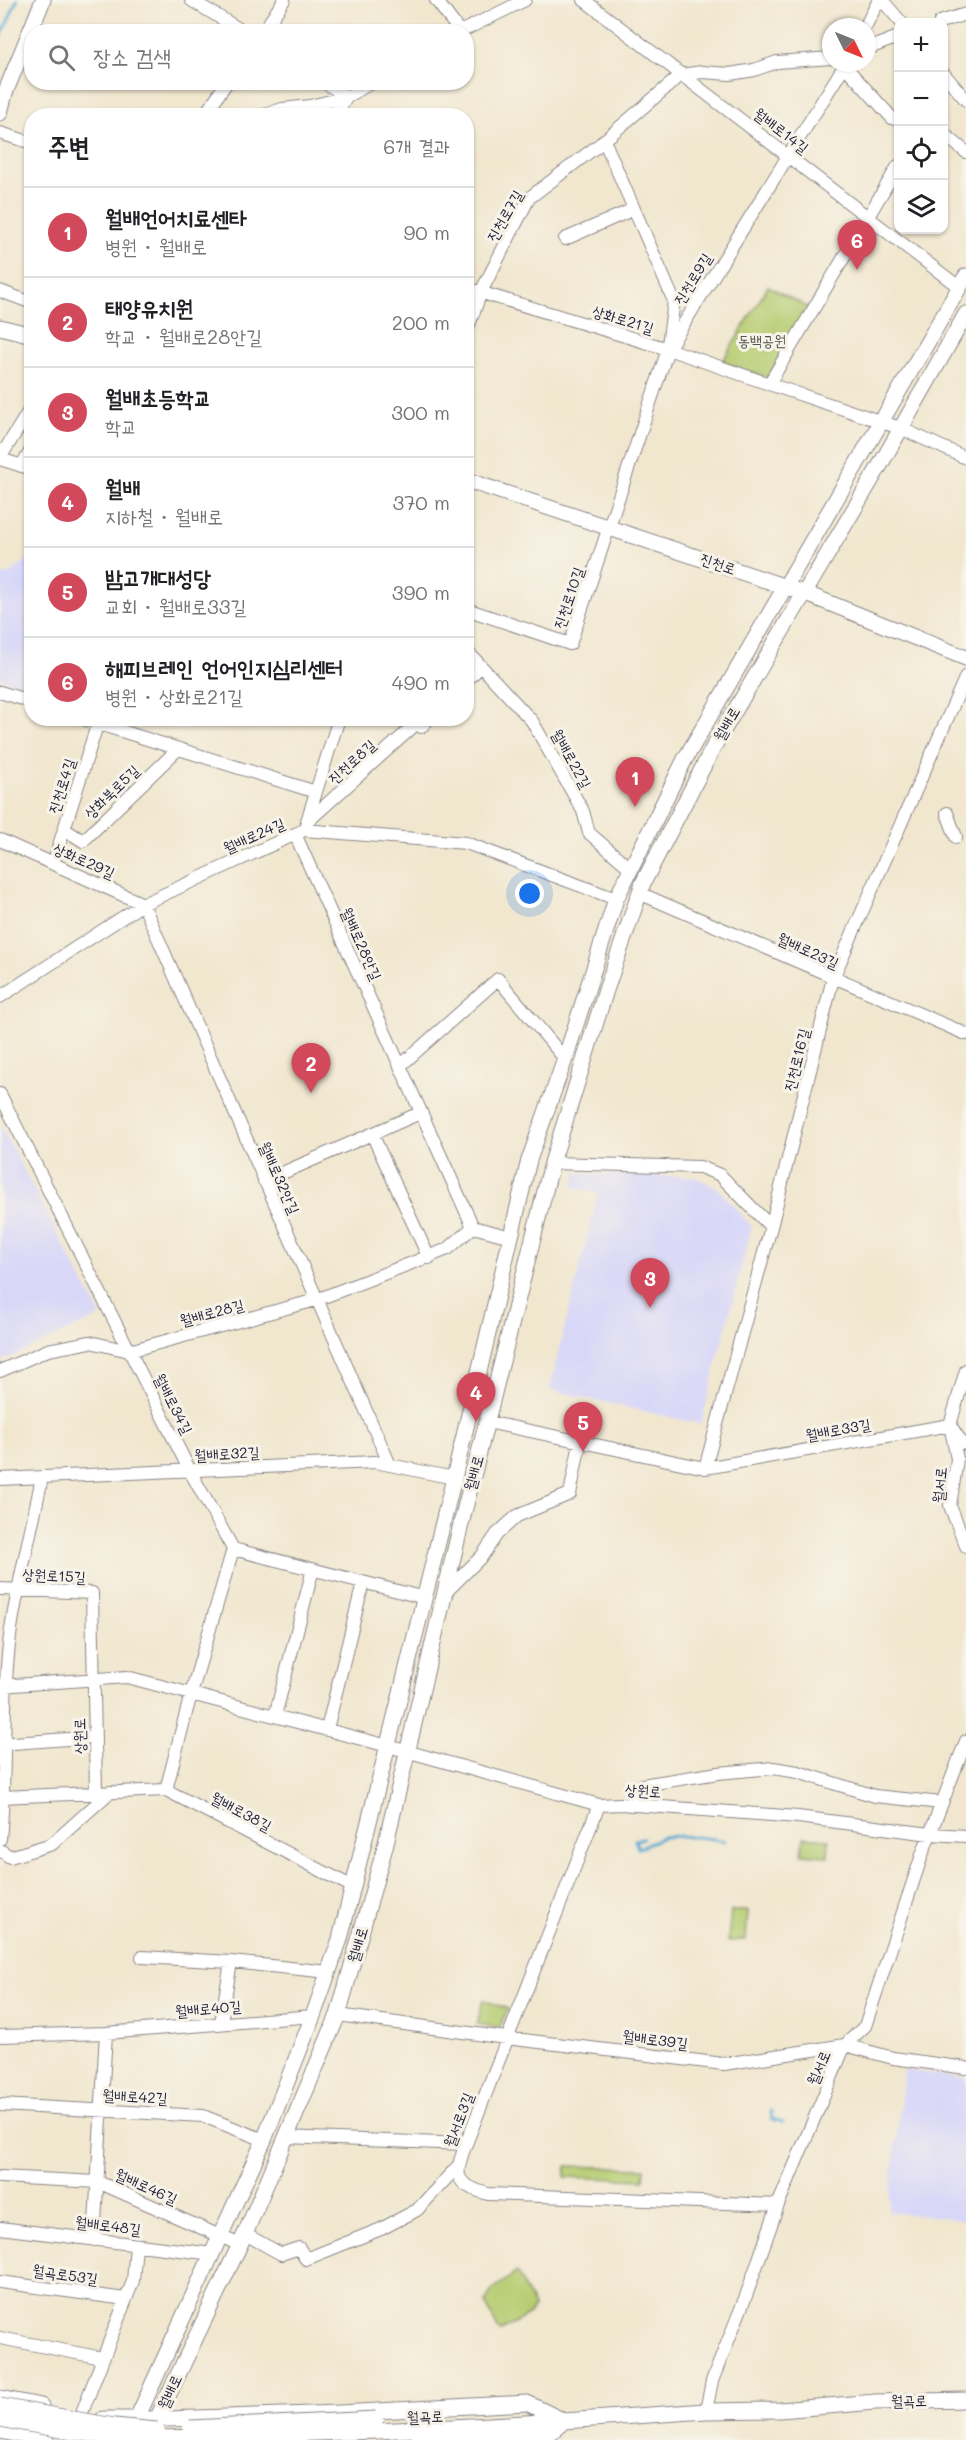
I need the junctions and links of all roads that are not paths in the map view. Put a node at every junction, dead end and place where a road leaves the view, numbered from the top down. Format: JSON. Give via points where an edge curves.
{"nodes":[{"id":1,"x":191,"y":0,"type":"edge"},
{"id":2,"x":284,"y":0,"type":"edge"},
{"id":3,"x":436,"y":0,"type":"edge"},
{"id":4,"x":525,"y":0,"type":"edge"},
{"id":5,"x":585,"y":0,"type":"edge"},
{"id":6,"x":881,"y":0,"type":"edge"},
{"id":7,"x":39,"y":3,"type":"edge"},
{"id":8,"x":966,"y":14,"type":"edge"},
{"id":9,"x":870,"y":18,"type":"edge"},
{"id":10,"x":897,"y":18,"type":"edge"},
{"id":11,"x":948,"y":20,"type":"edge"},
{"id":12,"x":31,"y":24,"type":"edge"},
{"id":13,"x":231,"y":24,"type":"edge"},
{"id":14,"x":268,"y":24,"type":"edge"},
{"id":15,"x":454,"y":24,"type":"edge"},
{"id":16,"x":474,"y":25,"type":"edge"},
{"id":17,"x":894,"y":39,"type":"edge"},
{"id":18,"x":24,"y":43,"type":"edge"},
{"id":19,"x":876,"y":46,"type":"edge"},
{"id":20,"x":822,"y":59,"type":"edge"},
{"id":21,"x":839,"y":72,"type":"edge"},
{"id":22,"x":851,"y":72,"type":"edge"},
{"id":23,"x":681,"y":75,"type":"junction"},
{"id":24,"x":948,"y":84,"type":"edge"},
{"id":25,"x":222,"y":90,"type":"edge"},
{"id":26,"x":336,"y":90,"type":"edge"},
{"id":27,"x":359,"y":90,"type":"edge"},
{"id":28,"x":347,"y":97,"type":"junction"},
{"id":29,"x":966,"y":100,"type":"edge"},
{"id":30,"x":209,"y":108,"type":"edge"},
{"id":31,"x":291,"y":108,"type":"edge"},
{"id":32,"x":339,"y":108,"type":"edge"},
{"id":33,"x":0,"y":112,"type":"edge"},
{"id":34,"x":894,"y":119,"type":"edge"},
{"id":35,"x":0,"y":133,"type":"edge"},
{"id":36,"x":948,"y":137,"type":"edge"},
{"id":37,"x":24,"y":140,"type":"edge"},
{"id":38,"x":604,"y":140,"type":"junction"},
{"id":39,"x":966,"y":152,"type":"edge"},
{"id":40,"x":789,"y":155,"type":"junction"},
{"id":41,"x":894,"y":173,"type":"edge"},
{"id":42,"x":634,"y":209,"type":"junction"},
{"id":43,"x":867,"y":217,"type":"junction"},
{"id":44,"x":565,"y":239,"type":"dead end"},
{"id":45,"x":963,"y":281,"type":"edge"},
{"id":46,"x":474,"y":290,"type":"edge"},
{"id":47,"x":0,"y":291,"type":"edge"},
{"id":48,"x":481,"y":292,"type":"junction"},
{"id":49,"x":24,"y":300,"type":"edge"},
{"id":50,"x":474,"y":311,"type":"edge"},
{"id":51,"x":966,"y":314,"type":"edge"},
{"id":52,"x":0,"y":327,"type":"edge"},
{"id":53,"x":24,"y":333,"type":"edge"},
{"id":54,"x":668,"y":349,"type":"junction"},
{"id":55,"x":769,"y":384,"type":"junction"},
{"id":56,"x":24,"y":419,"type":"edge"},
{"id":57,"x":880,"y":422,"type":"junction"},
{"id":58,"x":900,"y":428,"type":"junction"},
{"id":59,"x":0,"y":459,"type":"edge"},
{"id":60,"x":966,"y":459,"type":"edge"},
{"id":61,"x":24,"y":466,"type":"edge"},
{"id":62,"x":474,"y":483,"type":"edge"},
{"id":63,"x":609,"y":527,"type":"junction"},
{"id":64,"x":786,"y":587,"type":"junction"},
{"id":65,"x":804,"y":593,"type":"junction"},
{"id":66,"x":474,"y":612,"type":"edge"},
{"id":67,"x":474,"y":658,"type":"edge"},
{"id":68,"x":966,"y":658,"type":"edge"},
{"id":69,"x":482,"y":666,"type":"junction"},
{"id":70,"x":474,"y":674,"type":"edge"},
{"id":71,"x":966,"y":676,"type":"edge"},
{"id":72,"x":0,"y":692,"type":"edge"},
{"id":73,"x":24,"y":700,"type":"edge"},
{"id":74,"x":97,"y":726,"type":"edge"},
{"id":75,"x":113,"y":726,"type":"edge"},
{"id":76,"x":337,"y":726,"type":"edge"},
{"id":77,"x":416,"y":726,"type":"edge"},
{"id":78,"x":178,"y":749,"type":"junction"},
{"id":79,"x":316,"y":792,"type":"junction"},
{"id":80,"x":947,"y":813,"type":"dead end"},
{"id":81,"x":64,"y":829,"type":"junction"},
{"id":82,"x":302,"y":829,"type":"junction"},
{"id":83,"x":956,"y":837,"type":"dead end"},
{"id":84,"x":0,"y":840,"type":"edge"},
{"id":85,"x":12,"y":845,"type":"junction"},
{"id":86,"x":0,"y":854,"type":"edge"},
{"id":87,"x":53,"y":864,"type":"junction"},
{"id":88,"x":630,"y":868,"type":"junction"},
{"id":89,"x":639,"y":893,"type":"junction"},
{"id":90,"x":616,"y":899,"type":"junction"},
{"id":91,"x":143,"y":904,"type":"junction"},
{"id":92,"x":833,"y":978,"type":"junction"},
{"id":93,"x":0,"y":996,"type":"edge"},
{"id":94,"x":966,"y":1034,"type":"edge"},
{"id":95,"x":565,"y":1059,"type":"junction"},
{"id":96,"x":400,"y":1066,"type":"junction"},
{"id":97,"x":0,"y":1094,"type":"edge"},
{"id":98,"x":420,"y":1113,"type":"junction"},
{"id":99,"x":372,"y":1134,"type":"junction"},
{"id":100,"x":552,"y":1163,"type":"junction"},
{"id":101,"x":264,"y":1181,"type":"junction"},
{"id":102,"x":473,"y":1227,"type":"junction"},
{"id":103,"x":771,"y":1227,"type":"junction"},
{"id":104,"x":511,"y":1237,"type":"junction"},
{"id":105,"x":429,"y":1258,"type":"junction"},
{"id":106,"x":316,"y":1300,"type":"junction"},
{"id":107,"x":129,"y":1351,"type":"junction"},
{"id":108,"x":966,"y":1370,"type":"edge"},
{"id":109,"x":0,"y":1371,"type":"edge"},
{"id":110,"x":965,"y":1384,"type":"edge"},
{"id":111,"x":488,"y":1422,"type":"junction"},
{"id":112,"x":950,"y":1425,"type":"junction"},
{"id":113,"x":580,"y":1443,"type":"junction"},
{"id":114,"x":966,"y":1444,"type":"edge"},
{"id":115,"x":390,"y":1465,"type":"junction"},
{"id":116,"x":705,"y":1468,"type":"junction"},
{"id":117,"x":190,"y":1471,"type":"junction"},
{"id":118,"x":42,"y":1477,"type":"junction"},
{"id":119,"x":454,"y":1478,"type":"junction"},
{"id":120,"x":0,"y":1479,"type":"edge"},
{"id":121,"x":966,"y":1546,"type":"edge"},
{"id":122,"x":233,"y":1549,"type":"junction"},
{"id":123,"x":313,"y":1569,"type":"junction"},
{"id":124,"x":363,"y":1583,"type":"junction"},
{"id":125,"x":0,"y":1589,"type":"edge"},
{"id":126,"x":20,"y":1589,"type":"junction"},
{"id":127,"x":444,"y":1594,"type":"junction"},
{"id":128,"x":425,"y":1598,"type":"junction"},
{"id":129,"x":94,"y":1680,"type":"junction"},
{"id":130,"x":3,"y":1686,"type":"edge"},
{"id":131,"x":191,"y":1694,"type":"junction"},
{"id":132,"x":275,"y":1716,"type":"junction"},
{"id":133,"x":327,"y":1729,"type":"junction"},
{"id":134,"x":95,"y":1737,"type":"junction"},
{"id":135,"x":966,"y":1741,"type":"edge"},
{"id":136,"x":2,"y":1744,"type":"edge"},
{"id":137,"x":388,"y":1746,"type":"junction"},
{"id":138,"x":406,"y":1751,"type":"junction"},
{"id":139,"x":166,"y":1790,"type":"junction"},
{"id":140,"x":110,"y":1792,"type":"junction"},
{"id":141,"x":96,"y":1793,"type":"junction"},
{"id":142,"x":2,"y":1797,"type":"edge"},
{"id":143,"x":942,"y":1803,"type":"junction"},
{"id":144,"x":599,"y":1805,"type":"junction"},
{"id":145,"x":629,"y":1805,"type":"junction"},
{"id":146,"x":930,"y":1834,"type":"junction"},
{"id":147,"x":966,"y":1836,"type":"edge"},
{"id":148,"x":0,"y":1839,"type":"edge"},
{"id":149,"x":0,"y":1850,"type":"edge"},
{"id":150,"x":352,"y":1887,"type":"junction"},
{"id":151,"x":142,"y":1957,"type":"dead end"},
{"id":152,"x":231,"y":1962,"type":"junction"},
{"id":153,"x":329,"y":1972,"type":"junction"},
{"id":154,"x":338,"y":2015,"type":"junction"},
{"id":155,"x":313,"y":2016,"type":"junction"},
{"id":156,"x":221,"y":2022,"type":"junction"},
{"id":157,"x":106,"y":2033,"type":"junction"},
{"id":158,"x":0,"y":2036,"type":"edge"},
{"id":159,"x":506,"y":2038,"type":"junction"},
{"id":160,"x":845,"y":2045,"type":"junction"},
{"id":161,"x":966,"y":2068,"type":"edge"},
{"id":162,"x":0,"y":2105,"type":"edge"},
{"id":163,"x":103,"y":2111,"type":"junction"},
{"id":164,"x":285,"y":2137,"type":"junction"},
{"id":165,"x":264,"y":2140,"type":"junction"},
{"id":166,"x":466,"y":2144,"type":"junction"},
{"id":167,"x":458,"y":2166,"type":"junction"},
{"id":168,"x":0,"y":2177,"type":"edge"},
{"id":169,"x":98,"y":2182,"type":"junction"},
{"id":170,"x":778,"y":2205,"type":"junction"},
{"id":171,"x":0,"y":2228,"type":"edge"},
{"id":172,"x":221,"y":2236,"type":"junction"},
{"id":173,"x":242,"y":2239,"type":"junction"},
{"id":174,"x":94,"y":2240,"type":"junction"},
{"id":175,"x":136,"y":2245,"type":"junction"},
{"id":176,"x":213,"y":2254,"type":"junction"},
{"id":177,"x":0,"y":2282,"type":"edge"},
{"id":178,"x":125,"y":2299,"type":"junction"},
{"id":179,"x":0,"y":2338,"type":"edge"},
{"id":180,"x":102,"y":2358,"type":"junction"},
{"id":181,"x":0,"y":2398,"type":"edge"},
{"id":182,"x":966,"y":2400,"type":"edge"},
{"id":183,"x":0,"y":2406,"type":"edge"},
{"id":184,"x":706,"y":2411,"type":"junction"},
{"id":185,"x":81,"y":2415,"type":"junction"},
{"id":186,"x":0,"y":2419,"type":"edge"},
{"id":187,"x":137,"y":2419,"type":"junction"},
{"id":188,"x":157,"y":2420,"type":"junction"},
{"id":189,"x":564,"y":2421,"type":"junction"},
{"id":190,"x":376,"y":2425,"type":"junction"},
{"id":191,"x":0,"y":2431,"type":"edge"},
{"id":192,"x":46,"y":2440,"type":"edge"},
{"id":193,"x":127,"y":2440,"type":"edge"},
{"id":194,"x":147,"y":2440,"type":"edge"},
{"id":195,"x":419,"y":2440,"type":"edge"}],
"edges":[{"from":1,"to":13,"type":"street"},
{"from":2,"to":14,"type":"street"},
{"from":3,"to":15,"type":"street"},
{"from":4,"to":16,"type":"street"},
{"from":5,"to":23,"type":"street","name":"월배로14길"},
{"from":6,"to":9,"type":"street"},
{"from":6,"to":10,"type":"street"},
{"from":7,"to":12,"type":"main road"},
{"from":8,"to":11,"type":"street"},
{"from":17,"to":19,"type":"street"},
{"from":18,"to":33,"type":"main road"},
{"from":20,"to":23,"type":"street","via":[[777,62],[730,74]]},
{"from":21,"to":40,"type":"street","name":"진천로9길"},
{"from":22,"to":34,"type":"street","name":"진천로9길"},
{"from":23,"to":38,"type":"street","name":"진천로7길"},
{"from":23,"to":40,"type":"street","name":"월배로14길"},
{"from":24,"to":29,"type":"street"},
{"from":25,"to":30,"type":"street"},
{"from":26,"to":28,"type":"street"},
{"from":27,"to":28,"type":"street"},
{"from":28,"to":31,"type":"street"},
{"from":28,"to":32,"type":"street"},
{"from":35,"to":37,"type":"street"},
{"from":36,"to":39,"type":"street"},
{"from":38,"to":42,"type":"street"},
{"from":38,"to":48,"type":"street","name":"진천로7길","via":[[529,198]]},
{"from":40,"to":43,"type":"street","name":"월배로14길"},
{"from":40,"to":54,"type":"street","name":"진천로9길"},
{"from":41,"to":43,"type":"street"},
{"from":42,"to":44,"type":"street"},
{"from":42,"to":54,"type":"street","via":[[674,301]]},
{"from":43,"to":45,"type":"street","name":"월배로14길"},
{"from":43,"to":55,"type":"street"},
{"from":45,"to":57,"type":"main road","name":"월배로"},
{"from":46,"to":48,"type":"street","name":"상화로21길"},
{"from":47,"to":49,"type":"street"},
{"from":48,"to":50,"type":"street","name":"진천로7길"},
{"from":48,"to":54,"type":"street","name":"상화로21길"},
{"from":51,"to":58,"type":"main road","name":"월배로"},
{"from":52,"to":53,"type":"main road"},
{"from":54,"to":55,"type":"street","name":"상화로21길"},
{"from":54,"to":63,"type":"street","name":"진천로9길"},
{"from":55,"to":57,"type":"street","name":"상화로21길"},
{"from":56,"to":59,"type":"street"},
{"from":57,"to":58,"type":"street","name":"상화로21길"},
{"from":57,"to":64,"type":"main road","name":"월배로"},
{"from":58,"to":60,"type":"street","name":"상화로21길"},
{"from":58,"to":65,"type":"main road","name":"월배로"},
{"from":59,"to":61,"type":"street"},
{"from":62,"to":63,"type":"main road","name":"진천로"},
{"from":63,"to":64,"type":"main road","name":"진천로"},
{"from":63,"to":66,"type":"street","name":"진천로10길","via":[[570,644]]},
{"from":64,"to":65,"type":"main road","name":"진천로"},
{"from":64,"to":88,"type":"main road","name":"월배로","via":[[685,759]]},
{"from":65,"to":68,"type":"main road","name":"진천로"},
{"from":65,"to":89,"type":"main road","name":"월배로","via":[[714,746]]},
{"from":67,"to":69,"type":"street","name":"월배로22길"},
{"from":69,"to":70,"type":"street"},
{"from":69,"to":88,"type":"street","name":"월배로22길","via":[[532,721],[583,811],[589,832]]},
{"from":71,"to":92,"type":"street","name":"진천로16길"},
{"from":72,"to":73,"type":"street"},
{"from":74,"to":81,"type":"street","name":"진천로4길"},
{"from":75,"to":78,"type":"street"},
{"from":76,"to":79,"type":"street","name":"진천로8길"},
{"from":77,"to":82,"type":"street","name":"진천로8길"},
{"from":78,"to":79,"type":"street"},
{"from":78,"to":81,"type":"street","name":"상화북로5길","via":[[83,841]]},
{"from":79,"to":82,"type":"street","name":"진천로8길"},
{"from":80,"to":83,"type":"street"},
{"from":81,"to":87,"type":"street","name":"진천로4길"},
{"from":82,"to":90,"type":"street","name":"월배로24길","via":[[466,843]]},
{"from":82,"to":91,"type":"street","name":"월배로24길"},
{"from":82,"to":96,"type":"street","name":"월배로28안길"},
{"from":84,"to":85,"type":"street","name":"상화로29길"},
{"from":85,"to":86,"type":"street"},
{"from":85,"to":87,"type":"street","name":"상화로29길"},
{"from":87,"to":91,"type":"street","name":"상화로29길"},
{"from":88,"to":90,"type":"main road","name":"월배로"},
{"from":89,"to":92,"type":"street","name":"월배로23길"},
{"from":89,"to":100,"type":"main road","name":"월배로"},
{"from":90,"to":95,"type":"main road","name":"월배로"},
{"from":91,"to":93,"type":"street","name":"월배로24길"},
{"from":91,"to":101,"type":"street","name":"월배로32안길"},
{"from":92,"to":94,"type":"street","name":"월배로23길"},
{"from":92,"to":103,"type":"street","name":"진천로16길"},
{"from":95,"to":96,"type":"street","via":[[498,979]]},
{"from":95,"to":104,"type":"main road","name":"월배로","via":[[529,1160]]},
{"from":96,"to":98,"type":"street","name":"월배로28안길"},
{"from":97,"to":107,"type":"street","name":"월배로34길"},
{"from":98,"to":99,"type":"street"},
{"from":98,"to":102,"type":"street","name":"월배로28안길"},
{"from":99,"to":101,"type":"street"},
{"from":99,"to":105,"type":"street"},
{"from":100,"to":103,"type":"street","via":[[700,1167],[720,1175]]},
{"from":100,"to":111,"type":"main road","name":"월배로"},
{"from":101,"to":106,"type":"street","name":"월배로32안길"},
{"from":102,"to":104,"type":"street"},
{"from":102,"to":105,"type":"street","name":"월배로28길","via":[[448,1249]]},
{"from":103,"to":116,"type":"street","name":"진천로16길"},
{"from":104,"to":119,"type":"main road","name":"월배로"},
{"from":105,"to":106,"type":"street","name":"월배로28길"},
{"from":106,"to":107,"type":"street","name":"월배로28길"},
{"from":106,"to":115,"type":"street","name":"월배로32안길"},
{"from":107,"to":109,"type":"street","name":"월배로28길","via":[[90,1342],[48,1350]]},
{"from":107,"to":117,"type":"street","name":"월배로34길"},
{"from":108,"to":110,"type":"street"},
{"from":110,"to":112,"type":"street"},
{"from":111,"to":113,"type":"street"},
{"from":111,"to":127,"type":"main road","name":"월배로"},
{"from":112,"to":114,"type":"street"},
{"from":112,"to":116,"type":"street","name":"월배로33길"},
{"from":112,"to":121,"type":"street","name":"월서로","via":[[957,1459],[950,1506]]},
{"from":113,"to":116,"type":"street"},
{"from":113,"to":127,"type":"street","via":[[570,1494],[517,1516]]},
{"from":115,"to":117,"type":"street","name":"월배로32길","via":[[375,1462]]},
{"from":115,"to":119,"type":"street","name":"월배로32길"},
{"from":117,"to":118,"type":"street","name":"월배로32길"},
{"from":117,"to":122,"type":"street","name":"월배로34길"},
{"from":118,"to":120,"type":"street","name":"월배로32길"},
{"from":118,"to":126,"type":"street"},
{"from":119,"to":128,"type":"main road","name":"월배로"},
{"from":122,"to":123,"type":"street"},
{"from":122,"to":131,"type":"street"},
{"from":123,"to":124,"type":"street"},
{"from":123,"to":132,"type":"street"},
{"from":124,"to":128,"type":"street"},
{"from":124,"to":133,"type":"street"},
{"from":125,"to":126,"type":"street","name":"상원로15길"},
{"from":126,"to":129,"type":"street","name":"상원로15길","via":[[92,1593]]},
{"from":126,"to":130,"type":"street"},
{"from":127,"to":138,"type":"main road","name":"월배로"},
{"from":128,"to":137,"type":"main road","name":"월배로"},
{"from":129,"to":130,"type":"street","name":"상원로"},
{"from":129,"to":131,"type":"street","name":"상원로","via":[[127,1677]]},
{"from":129,"to":134,"type":"street","name":"상원로"},
{"from":130,"to":136,"type":"street"},
{"from":131,"to":132,"type":"street","name":"상원로"},
{"from":131,"to":139,"type":"street"},
{"from":132,"to":133,"type":"street","name":"상원로"},
{"from":133,"to":137,"type":"street","name":"상원로"},
{"from":134,"to":136,"type":"street"},
{"from":134,"to":141,"type":"street","name":"상원로"},
{"from":135,"to":143,"type":"street","name":"월서로"},
{"from":136,"to":142,"type":"street"},
{"from":137,"to":138,"type":"street","name":"상원로"},
{"from":137,"to":150,"type":"main road","name":"월배로"},
{"from":138,"to":144,"type":"street","name":"상원로"},
{"from":138,"to":154,"type":"main road","name":"월배로","via":[[385,1847]]},
{"from":139,"to":140,"type":"street","name":"월배로38길"},
{"from":139,"to":150,"type":"street","name":"월배로38길"},
{"from":140,"to":141,"type":"street","name":"월배로38길"},
{"from":140,"to":149,"type":"street","via":[[52,1844],[10,1857]]},
{"from":141,"to":142,"type":"street","name":"월배로38길"},
{"from":142,"to":148,"type":"street"},
{"from":143,"to":145,"type":"street","via":[[875,1796],[773,1768],[642,1785]]},
{"from":143,"to":146,"type":"street","name":"월서로"},
{"from":144,"to":145,"type":"street","name":"상원로"},
{"from":144,"to":159,"type":"street","name":"월서로3길"},
{"from":145,"to":146,"type":"street","name":"상원로","via":[[798,1817]]},
{"from":146,"to":147,"type":"street","name":"상원로"},
{"from":146,"to":160,"type":"street","name":"월서로","via":[[865,2026]]},
{"from":150,"to":153,"type":"main road","name":"월배로"},
{"from":151,"to":152,"type":"street","name":"월배로"},
{"from":152,"to":153,"type":"street","name":"월배로"},
{"from":152,"to":156,"type":"street"},
{"from":153,"to":155,"type":"main road","name":"월배로"},
{"from":154,"to":159,"type":"street","name":"월배로39길"},
{"from":154,"to":164,"type":"main road","name":"월배로"},
{"from":155,"to":156,"type":"street","name":"월배로40길"},
{"from":155,"to":165,"type":"main road","name":"월배로"},
{"from":156,"to":157,"type":"street","name":"월배로40길"},
{"from":157,"to":158,"type":"street","name":"월배로40길"},
{"from":157,"to":163,"type":"street"},
{"from":159,"to":160,"type":"street","name":"월배로39길","via":[[724,2064]]},
{"from":159,"to":166,"type":"street","name":"월서로3길"},
{"from":160,"to":161,"type":"street","name":"월배로39길","via":[[893,2058]]},
{"from":160,"to":170,"type":"street","name":"월서로"},
{"from":162,"to":163,"type":"street","name":"월배로42길"},
{"from":163,"to":165,"type":"street","name":"월배로42길","via":[[203,2116]]},
{"from":163,"to":169,"type":"street"},
{"from":164,"to":166,"type":"street"},
{"from":164,"to":173,"type":"main road","name":"월배로"},
{"from":165,"to":172,"type":"main road","name":"월배로"},
{"from":166,"to":167,"type":"street","name":"월서로3길"},
{"from":167,"to":170,"type":"street","name":"월서로3길","via":[[459,2178],[469,2189],[488,2194]]},
{"from":167,"to":173,"type":"street","name":"월배로46길","via":[[417,2210],[306,2259],[299,2248],[281,2254]]},
{"from":168,"to":169,"type":"street","name":"월배로46길"},
{"from":169,"to":172,"type":"street","name":"월배로46길"},
{"from":169,"to":174,"type":"street"},
{"from":170,"to":184,"type":"street","name":"월서로","via":[[712,2381]]},
{"from":171,"to":174,"type":"street","name":"월배로48길"},
{"from":172,"to":173,"type":"street","name":"월배로46길"},
{"from":172,"to":176,"type":"main road","name":"월배로"},
{"from":173,"to":188,"type":"main road","name":"월배로"},
{"from":174,"to":175,"type":"street","name":"월배로48길"},
{"from":175,"to":176,"type":"street","name":"월배로48길"},
{"from":175,"to":178,"type":"street","via":[[133,2281]]},
{"from":176,"to":187,"type":"main road","name":"월배로"},
{"from":177,"to":178,"type":"street","name":"월곡로53길"},
{"from":178,"to":180,"type":"street"},
{"from":179,"to":180,"type":"street"},
{"from":180,"to":185,"type":"street"},
{"from":181,"to":185,"type":"main road"},
{"from":182,"to":184,"type":"main road","name":"월곡로"},
{"from":183,"to":190,"type":"main road","name":"월곡로","bridge":true,"via":[[158,2430]]},
{"from":184,"to":189,"type":"main road","name":"월곡로"},
{"from":185,"to":187,"type":"main road"},
{"from":186,"to":190,"type":"main road","name":"월곡로","bridge":true,"via":[[129,2439]]},
{"from":187,"to":188,"type":"main road"},
{"from":187,"to":193,"type":"main road","name":"월배로"},
{"from":188,"to":189,"type":"main road","via":[[527,2403]]},
{"from":188,"to":194,"type":"main road","name":"월배로"},
{"from":189,"to":190,"type":"main road","name":"월곡로","via":[[529,2413]]},
{"from":189,"to":195,"type":"main road","via":[[549,2433]]},
{"from":191,"to":192,"type":"main road"}]}
